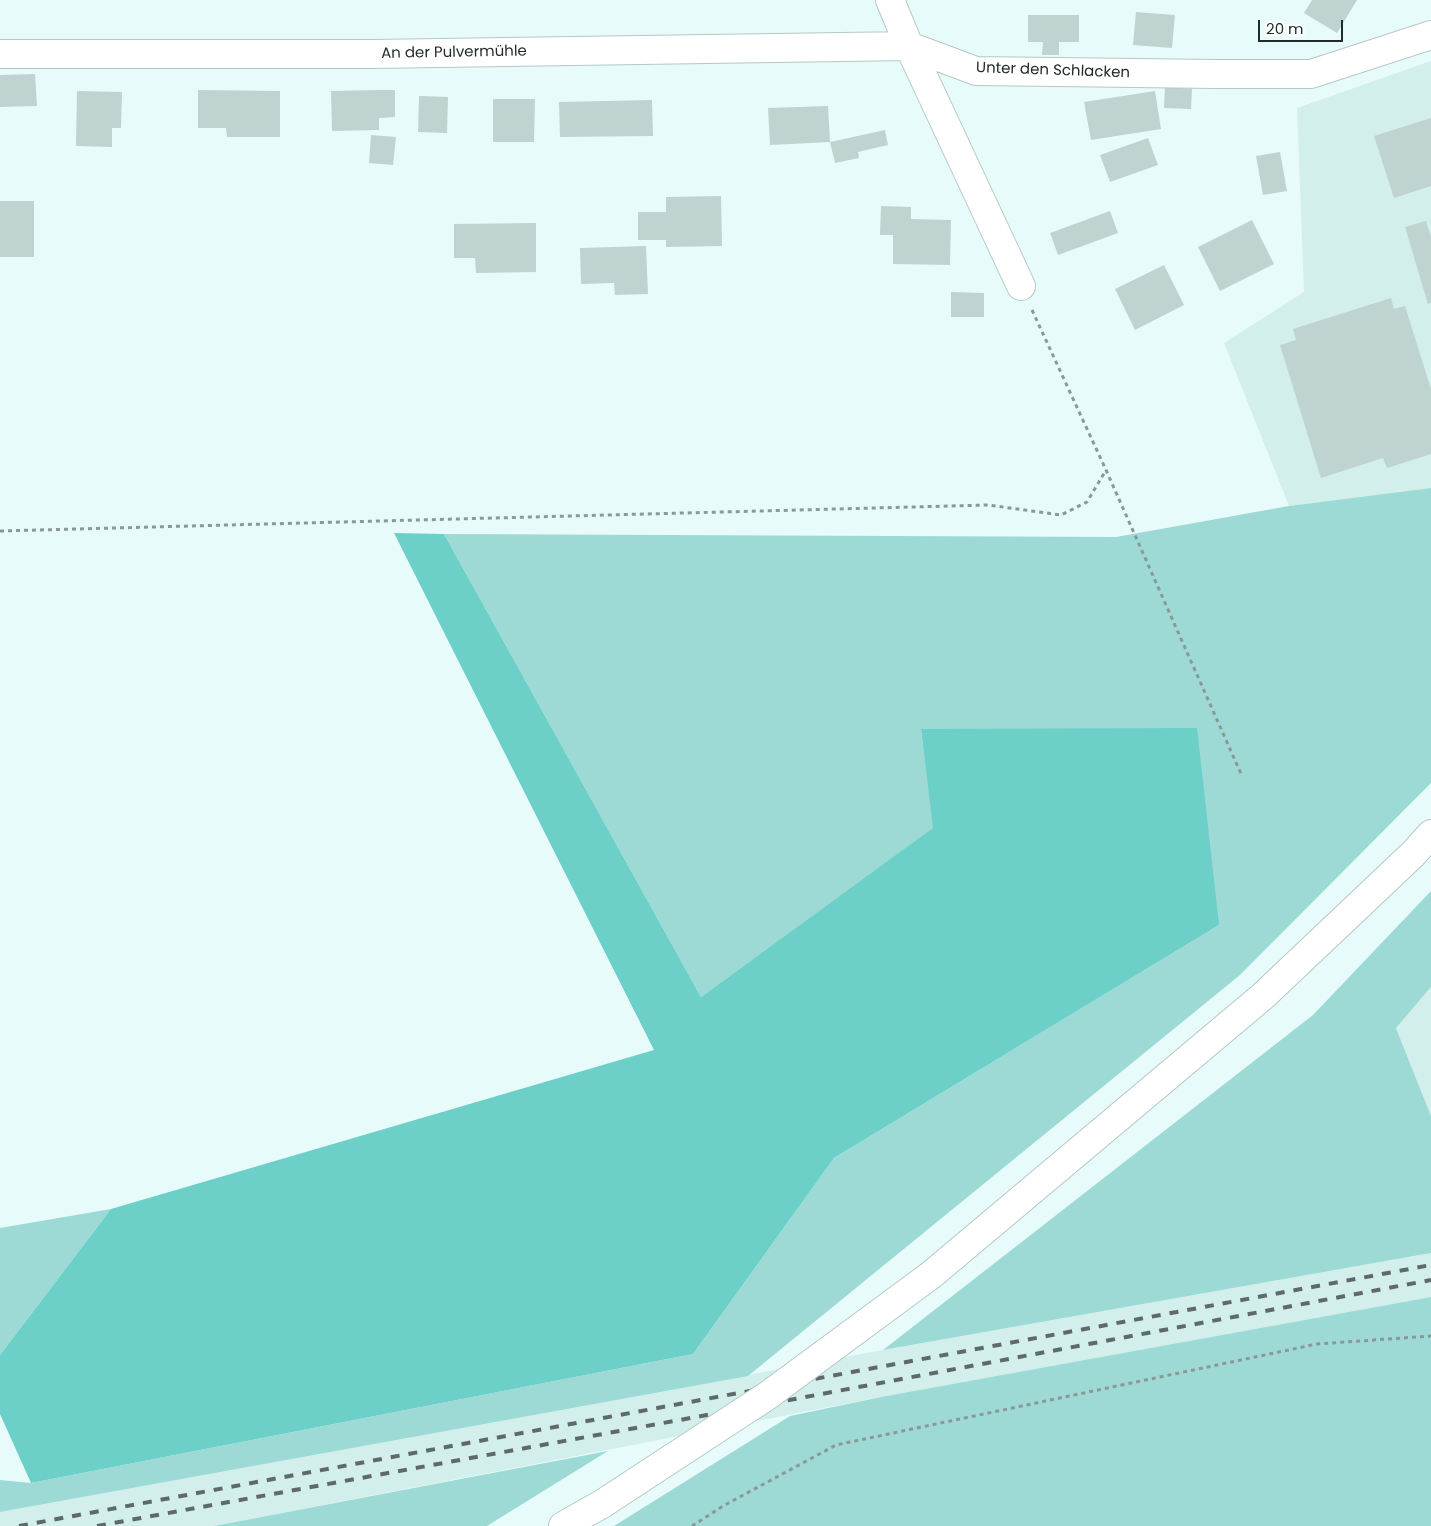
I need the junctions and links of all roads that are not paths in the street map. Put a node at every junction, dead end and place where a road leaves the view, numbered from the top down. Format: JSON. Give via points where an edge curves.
{"nodes":[{"id":1,"x":890,"y":0,"type":"edge"},
{"id":2,"x":1431,"y":35,"type":"edge"},
{"id":3,"x":909,"y":46,"type":"junction"},
{"id":4,"x":0,"y":54,"type":"edge"},
{"id":5,"x":1021,"y":286,"type":"road end"},
{"id":6,"x":1431,"y":834,"type":"edge"},
{"id":7,"x":563,"y":1526,"type":"edge"}],
"edges":[{"from":1,"to":3,"type":"main road"},
{"from":2,"to":3,"type":"main road","name":"Unter den Schlacken","via":[[1312,74],[976,72]]},
{"from":3,"to":4,"type":"main road","name":"An der Pulvermühle","via":[[372,54]]},
{"from":3,"to":5,"type":"main road"},
{"from":6,"to":7,"type":"main road","bridge":true,"via":[[1263,996],[931,1275],[767,1396]]}]}
